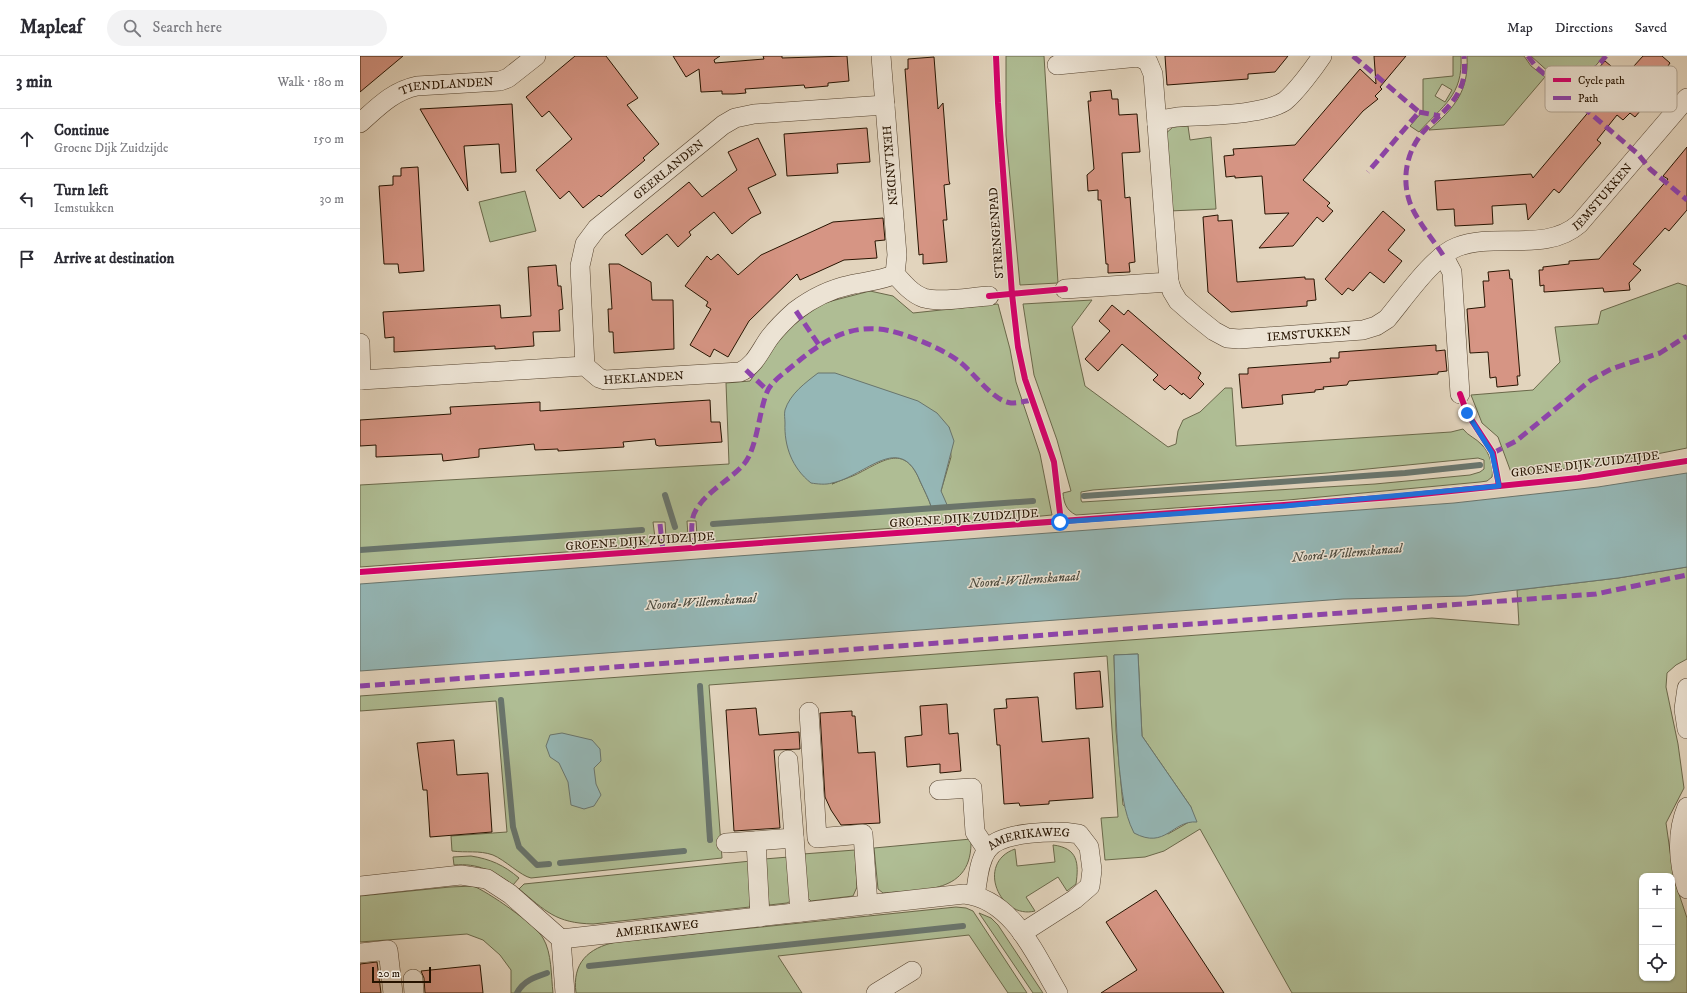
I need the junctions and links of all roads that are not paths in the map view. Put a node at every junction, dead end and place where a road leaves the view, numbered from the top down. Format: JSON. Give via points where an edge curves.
{"nodes":[{"id":1,"x":536,"y":56,"type":"edge"},
{"id":2,"x":882,"y":56,"type":"edge"},
{"id":3,"x":1322,"y":56,"type":"edge"},
{"id":4,"x":1057,"y":65,"type":"dead end"},
{"id":5,"x":1687,"y":98,"type":"edge"},
{"id":6,"x":885,"y":105,"type":"junction"},
{"id":7,"x":1677,"y":110,"type":"edge"},
{"id":8,"x":1675,"y":112,"type":"edge"},
{"id":9,"x":360,"y":122,"type":"edge"},
{"id":10,"x":1157,"y":124,"type":"junction"},
{"id":11,"x":1443,"y":255,"type":"junction"},
{"id":12,"x":895,"y":274,"type":"junction"},
{"id":13,"x":1169,"y":282,"type":"junction"},
{"id":14,"x":1065,"y":289,"type":"dead end"},
{"id":15,"x":989,"y":296,"type":"dead end"},
{"id":16,"x":360,"y":343,"type":"edge"},
{"id":17,"x":585,"y":366,"type":"junction"},
{"id":18,"x":360,"y":381,"type":"edge"},
{"id":19,"x":1460,"y":394,"type":"dead end"},
{"id":20,"x":1687,"y":688,"type":"edge"},
{"id":21,"x":808,"y":712,"type":"dead end"},
{"id":22,"x":1687,"y":729,"type":"edge"},
{"id":23,"x":788,"y":760,"type":"dead end"},
{"id":24,"x":939,"y":790,"type":"dead end"},
{"id":25,"x":1687,"y":807,"type":"edge"},
{"id":26,"x":794,"y":838,"type":"junction"},
{"id":27,"x":756,"y":841,"type":"junction"},
{"id":28,"x":726,"y":843,"type":"dead end"},
{"id":29,"x":987,"y":850,"type":"junction"},
{"id":30,"x":360,"y":886,"type":"edge"},
{"id":31,"x":1687,"y":889,"type":"edge"},
{"id":32,"x":975,"y":895,"type":"junction"},
{"id":33,"x":868,"y":905,"type":"junction"},
{"id":34,"x":800,"y":912,"type":"junction"},
{"id":35,"x":760,"y":917,"type":"junction"},
{"id":36,"x":1022,"y":933,"type":"junction"},
{"id":37,"x":561,"y":939,"type":"junction"},
{"id":38,"x":360,"y":953,"type":"edge"},
{"id":39,"x":912,"y":971,"type":"dead end"},
{"id":40,"x":393,"y":993,"type":"edge"},
{"id":41,"x":565,"y":993,"type":"edge"},
{"id":42,"x":876,"y":993,"type":"edge"},
{"id":43,"x":1058,"y":993,"type":"edge"}],
"edges":[{"from":1,"to":9,"type":"street","name":"TIENDLANDEN","via":[[508,78],[500,80],[403,89]]},
{"from":2,"to":6,"type":"street","name":"HEKLANDEN"},
{"from":3,"to":10,"type":"street","via":[[1286,100],[1274,107],[1177,116]]},
{"from":4,"to":10,"type":"street","name":"IEMSTUKKEN","via":[[1139,57],[1148,62],[1153,74]]},
{"from":5,"to":7,"type":"street","name":"IEMSTUKKEN"},
{"from":6,"to":12,"type":"street","name":"HEKLANDEN","via":[[897,255]]},
{"from":6,"to":17,"type":"street","name":"GEERLANDEN","via":[[754,114],[735,118],[723,125],[597,228],[585,244],[580,266]]},
{"from":8,"to":11,"type":"street","name":"IEMSTUKKEN","via":[[1569,233],[1545,238],[1473,244],[1458,247]]},
{"from":10,"to":13,"type":"street","name":"IEMSTUKKEN"},
{"from":11,"to":13,"type":"street","name":"IEMSTUKKEN","via":[[1387,319],[1363,330],[1227,338],[1214,331],[1178,301]]},
{"from":11,"to":19,"type":"street","via":[[1452,272]]},
{"from":12,"to":15,"type":"street","via":[[923,298],[938,300]]},
{"from":12,"to":17,"type":"street","name":"HEKLANDEN","via":[[874,282],[848,285],[816,298],[785,320],[750,366],[740,372],[606,380],[599,378]]},
{"from":13,"to":14,"type":"street"},
{"from":16,"to":18,"type":"street"},
{"from":17,"to":18,"type":"street"},
{"from":20,"to":22,"type":"street","via":[[1684,709]]},
{"from":21,"to":33,"type":"street","via":[[817,838],[863,834]]},
{"from":23,"to":26,"type":"street"},
{"from":24,"to":29,"type":"street","via":[[972,788],[976,832]]},
{"from":25,"to":31,"type":"street","via":[[1679,840],[1680,860]]},
{"from":26,"to":27,"type":"street"},
{"from":26,"to":34,"type":"street"},
{"from":27,"to":28,"type":"street"},
{"from":27,"to":35,"type":"street"},
{"from":29,"to":32,"type":"street","name":"AMERIKAWEG","via":[[982,860]]},
{"from":29,"to":36,"type":"street","name":"AMERIKAWEG","via":[[1009,837],[1067,832],[1079,834],[1089,847],[1092,870],[1090,886],[1075,899]]},
{"from":30,"to":37,"type":"street","via":[[461,875],[487,879],[515,898]]},
{"from":32,"to":33,"type":"street","name":"AMERIKAWEG","via":[[964,894]]},
{"from":32,"to":36,"type":"street","name":"AMERIKAWEG","via":[[995,906]]},
{"from":33,"to":34,"type":"street","name":"AMERIKAWEG"},
{"from":34,"to":35,"type":"street","name":"AMERIKAWEG"},
{"from":35,"to":37,"type":"street","name":"AMERIKAWEG"},
{"from":36,"to":43,"type":"street","name":"AMERIKAWEG"},
{"from":37,"to":41,"type":"street"},
{"from":38,"to":40,"type":"street","via":[[388,950]]},
{"from":39,"to":42,"type":"street"}]}
